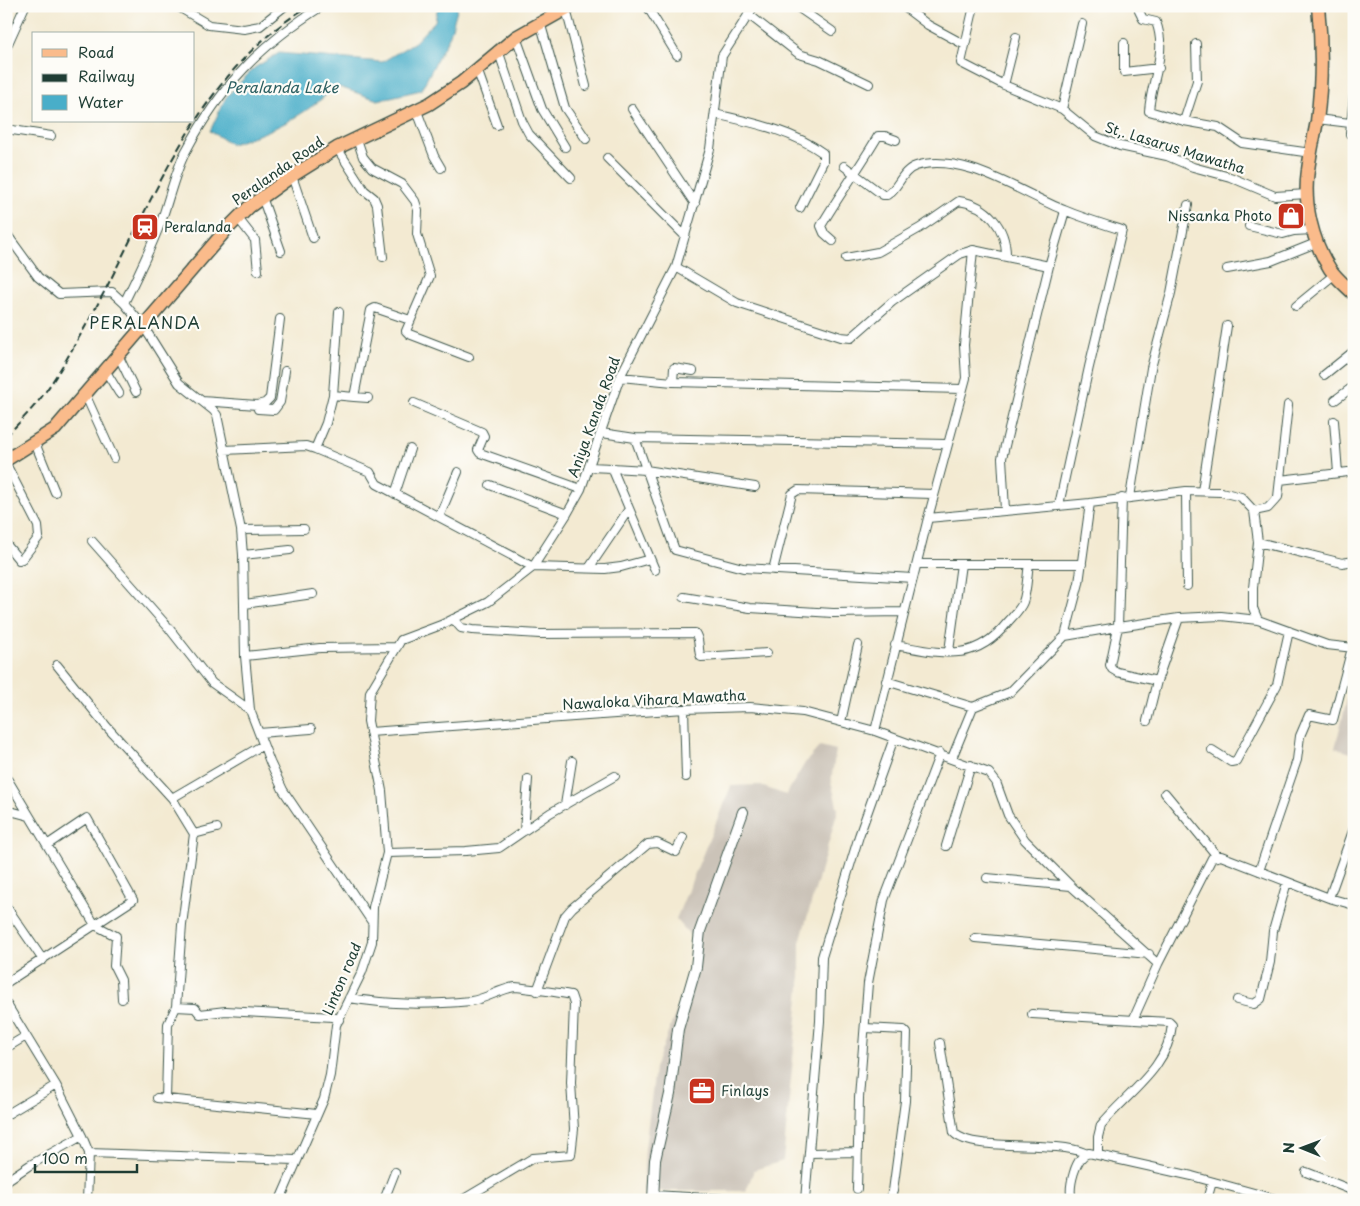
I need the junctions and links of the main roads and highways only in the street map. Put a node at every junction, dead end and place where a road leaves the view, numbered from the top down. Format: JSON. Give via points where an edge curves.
{"nodes":[{"id":1,"x":1318,"y":6,"type":"edge"},
{"id":2,"x":568,"y":8,"type":"edge"},
{"id":3,"x":1354,"y":294,"type":"edge"},
{"id":4,"x":6,"y":462,"type":"edge"}],
"edges":[{"from":1,"to":3,"type":"main road","via":[[1321,37],[1317,119],[1307,194],[1316,243],[1335,274]]},
{"from":2,"to":4,"type":"main road","name":"Peralanda Road","via":[[516,37],[444,95],[418,111],[338,148],[262,197],[237,218],[55,429]]}]}
